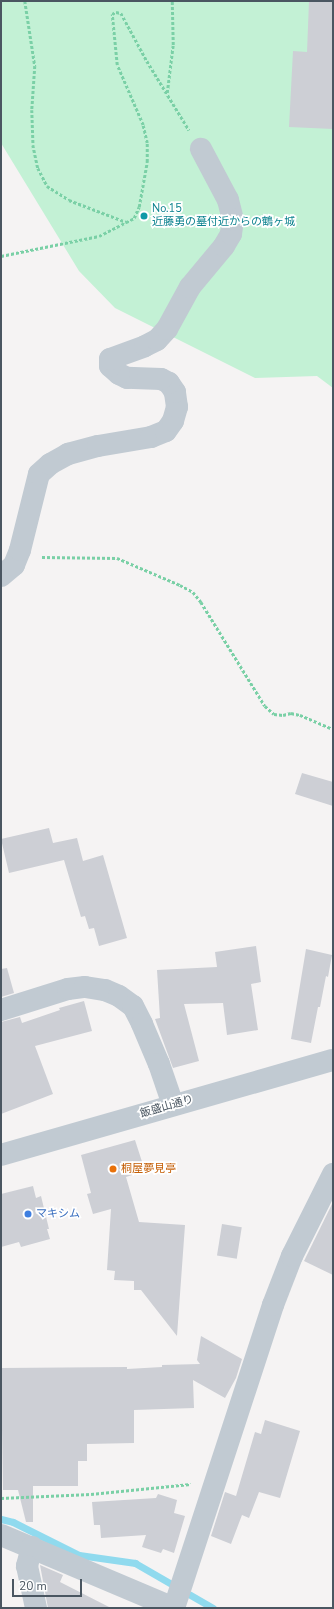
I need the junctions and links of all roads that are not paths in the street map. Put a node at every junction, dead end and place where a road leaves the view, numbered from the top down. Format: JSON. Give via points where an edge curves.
{"nodes":[{"id":1,"x":201,"y":149,"type":"road end"},
{"id":2,"x":1,"y":576,"type":"edge"},
{"id":3,"x":1,"y":1010,"type":"edge"},
{"id":4,"x":333,"y":1060,"type":"edge"},
{"id":5,"x":173,"y":1106,"type":"junction"},
{"id":6,"x":1,"y":1155,"type":"edge"},
{"id":7,"x":333,"y":1174,"type":"edge"},
{"id":8,"x":1,"y":1535,"type":"edge"},
{"id":9,"x":32,"y":1547,"type":"junction"},
{"id":10,"x":36,"y":1608,"type":"edge"},
{"id":11,"x":174,"y":1608,"type":"edge"}],
"edges":[{"from":1,"to":2,"type":"street","via":[[228,200],[233,220],[231,234],[190,287],[167,329],[157,340],[110,358],[110,366],[127,378],[161,379],[169,383],[176,392],[177,408],[173,421],[166,431],[151,437],[68,454],[50,464],[39,474],[14,565]]},
{"from":3,"to":5,"type":"street","via":[[85,987],[105,990],[119,996],[133,1006],[139,1018],[159,1064]]},
{"from":4,"to":5,"type":"street","name":"飯盛山通り"},
{"from":5,"to":6,"type":"street","name":"飯盛山通り"},
{"from":7,"to":11,"type":"street","via":[[292,1256],[273,1305]]},
{"from":8,"to":9,"type":"street"},
{"from":9,"to":10,"type":"street","via":[[27,1566]]},
{"from":9,"to":11,"type":"street"}]}
